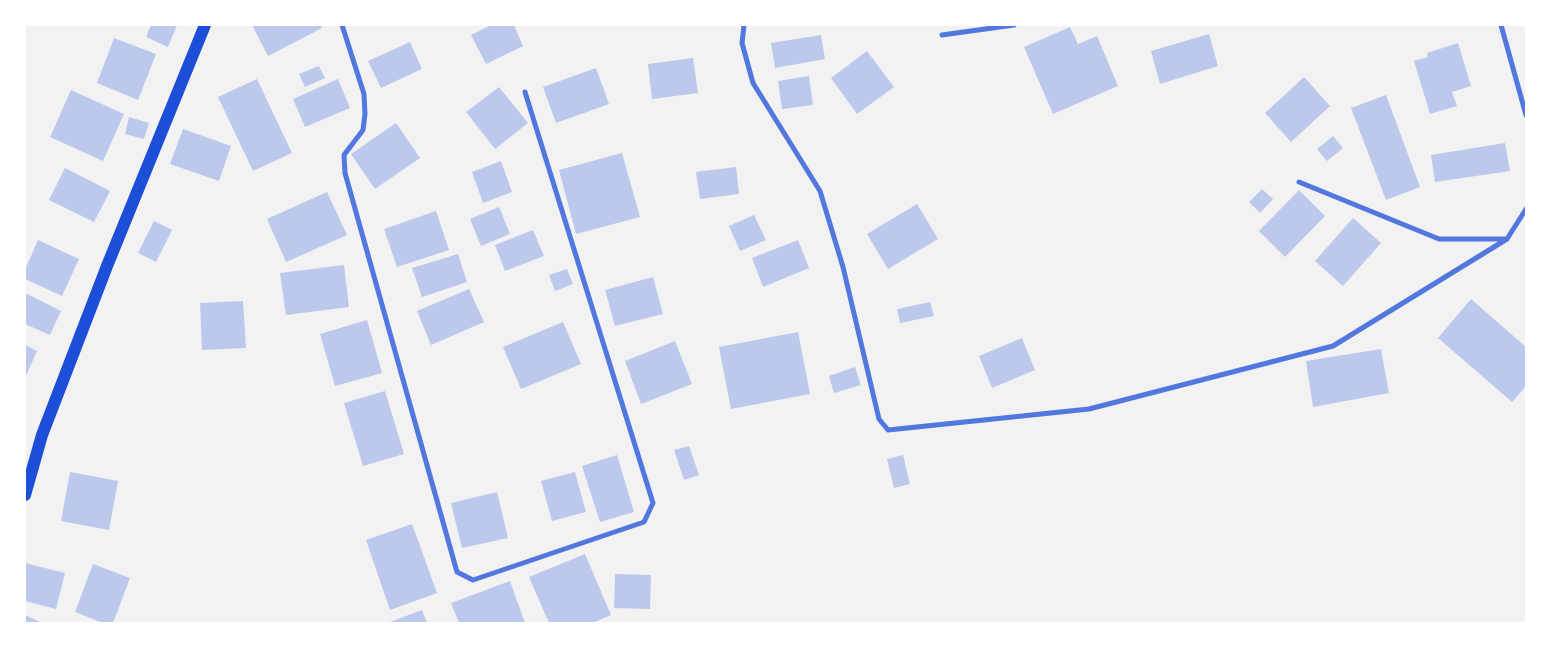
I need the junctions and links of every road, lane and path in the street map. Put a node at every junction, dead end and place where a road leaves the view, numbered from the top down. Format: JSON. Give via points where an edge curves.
{"nodes":[{"id":1,"x":205,"y":25,"type":"edge"},
{"id":2,"x":342,"y":25,"type":"edge"},
{"id":3,"x":744,"y":25,"type":"edge"},
{"id":4,"x":1014,"y":25,"type":"edge"},
{"id":5,"x":1502,"y":25,"type":"edge"},
{"id":6,"x":942,"y":35,"type":"dead end"},
{"id":7,"x":525,"y":92,"type":"dead end"},
{"id":8,"x":1526,"y":115,"type":"edge"},
{"id":9,"x":1299,"y":182,"type":"dead end"},
{"id":10,"x":1526,"y":209,"type":"edge"},
{"id":11,"x":1507,"y":239,"type":"junction"},
{"id":12,"x":25,"y":495,"type":"edge"}],
"edges":[{"from":1,"to":12,"type":"main road","via":[[106,266],[42,435]]},
{"from":2,"to":7,"type":"street","via":[[364,94],[366,114],[363,130],[344,155],[345,173],[457,572],[473,580],[644,522],[653,503]]},
{"from":3,"to":11,"type":"street","via":[[742,44],[753,83],[820,190],[843,267],[879,419],[888,430],[1089,409],[1334,346]]},
{"from":4,"to":6,"type":"street"},
{"from":5,"to":8,"type":"street"},
{"from":9,"to":11,"type":"street","via":[[1439,239]]},
{"from":10,"to":11,"type":"street"}]}
